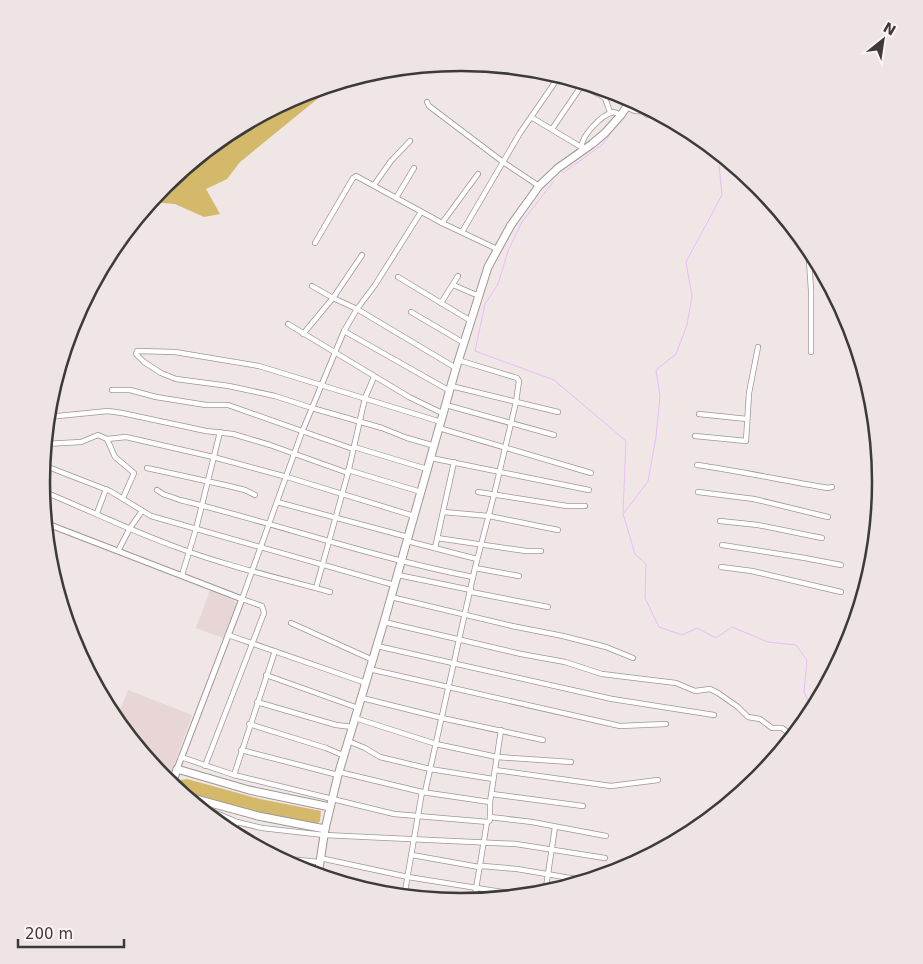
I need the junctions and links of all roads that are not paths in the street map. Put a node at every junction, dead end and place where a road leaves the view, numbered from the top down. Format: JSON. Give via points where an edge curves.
{"nodes":[{"id":1,"x":555,"y":82,"type":"edge"},
{"id":2,"x":580,"y":88,"type":"edge"},
{"id":3,"x":598,"y":94,"type":"edge"},
{"id":4,"x":427,"y":102,"type":"dead end"},
{"id":5,"x":626,"y":107,"type":"joint"},
{"id":6,"x":638,"y":110,"type":"edge"},
{"id":7,"x":610,"y":112,"type":"junction"},
{"id":8,"x":621,"y":115,"type":"junction"},
{"id":9,"x":531,"y":117,"type":"junction"},
{"id":10,"x":552,"y":130,"type":"junction"},
{"id":11,"x":410,"y":141,"type":"dead end"},
{"id":12,"x":581,"y":149,"type":"junction"},
{"id":13,"x":502,"y":162,"type":"junction"},
{"id":14,"x":414,"y":168,"type":"dead end"},
{"id":15,"x":478,"y":174,"type":"dead end"},
{"id":16,"x":374,"y":185,"type":"junction"},
{"id":17,"x":539,"y":186,"type":"junction"},
{"id":18,"x":396,"y":198,"type":"junction"},
{"id":19,"x":421,"y":212,"type":"junction"},
{"id":20,"x":442,"y":223,"type":"junction"},
{"id":21,"x":462,"y":232,"type":"junction"},
{"id":22,"x":315,"y":243,"type":"dead end"},
{"id":23,"x":497,"y":248,"type":"junction"},
{"id":24,"x":362,"y":255,"type":"dead end"},
{"id":25,"x":809,"y":261,"type":"edge"},
{"id":26,"x":458,"y":276,"type":"dead end"},
{"id":27,"x":398,"y":278,"type":"dead end"},
{"id":28,"x":453,"y":285,"type":"junction"},
{"id":29,"x":312,"y":286,"type":"dead end"},
{"id":30,"x":478,"y":296,"type":"junction"},
{"id":31,"x":333,"y":298,"type":"junction"},
{"id":32,"x":441,"y":303,"type":"junction"},
{"id":33,"x":357,"y":309,"type":"junction"},
{"id":34,"x":411,"y":312,"type":"dead end"},
{"id":35,"x":471,"y":321,"type":"junction"},
{"id":36,"x":288,"y":324,"type":"dead end"},
{"id":37,"x":344,"y":331,"type":"junction"},
{"id":38,"x":303,"y":334,"type":"junction"},
{"id":39,"x":464,"y":343,"type":"junction"},
{"id":40,"x":758,"y":347,"type":"dead end"},
{"id":41,"x":811,"y":352,"type":"dead end"},
{"id":42,"x":334,"y":354,"type":"junction"},
{"id":43,"x":458,"y":360,"type":"junction"},
{"id":44,"x":456,"y":368,"type":"junction"},
{"id":45,"x":374,"y":377,"type":"junction"},
{"id":46,"x":321,"y":385,"type":"junction"},
{"id":47,"x":450,"y":388,"type":"junction"},
{"id":48,"x":112,"y":390,"type":"dead end"},
{"id":49,"x":365,"y":398,"type":"junction"},
{"id":50,"x":516,"y":402,"type":"junction"},
{"id":51,"x":446,"y":405,"type":"junction"},
{"id":52,"x":312,"y":408,"type":"junction"},
{"id":53,"x":558,"y":412,"type":"dead end"},
{"id":54,"x":444,"y":414,"type":"junction"},
{"id":55,"x":699,"y":414,"type":"dead end"},
{"id":56,"x":56,"y":417,"type":"edge"},
{"id":57,"x":747,"y":419,"type":"junction"},
{"id":58,"x":359,"y":421,"type":"junction"},
{"id":59,"x":511,"y":423,"type":"junction"},
{"id":60,"x":440,"y":425,"type":"junction"},
{"id":61,"x":220,"y":432,"type":"junction"},
{"id":62,"x":302,"y":432,"type":"junction"},
{"id":63,"x":554,"y":435,"type":"dead end"},
{"id":64,"x":696,"y":436,"type":"dead end"},
{"id":65,"x":107,"y":438,"type":"junction"},
{"id":66,"x":52,"y":444,"type":"edge"},
{"id":67,"x":435,"y":446,"type":"junction"},
{"id":68,"x":354,"y":448,"type":"junction"},
{"id":69,"x":505,"y":448,"type":"junction"},
{"id":70,"x":295,"y":454,"type":"junction"},
{"id":71,"x":213,"y":457,"type":"junction"},
{"id":72,"x":431,"y":458,"type":"junction"},
{"id":73,"x":454,"y":462,"type":"junction"},
{"id":74,"x":697,"y":465,"type":"dead end"},
{"id":75,"x":51,"y":468,"type":"edge"},
{"id":76,"x":147,"y":468,"type":"dead end"},
{"id":77,"x":427,"y":469,"type":"junction"},
{"id":78,"x":348,"y":471,"type":"junction"},
{"id":79,"x":500,"y":471,"type":"junction"},
{"id":80,"x":591,"y":474,"type":"dead end"},
{"id":81,"x":287,"y":477,"type":"junction"},
{"id":82,"x":207,"y":482,"type":"junction"},
{"id":83,"x":832,"y":487,"type":"dead end"},
{"id":84,"x":106,"y":489,"type":"junction"},
{"id":85,"x":157,"y":490,"type":"dead end"},
{"id":86,"x":589,"y":490,"type":"dead end"},
{"id":87,"x":421,"y":492,"type":"junction"},
{"id":88,"x":478,"y":492,"type":"dead end"},
{"id":89,"x":698,"y":492,"type":"dead end"},
{"id":90,"x":50,"y":494,"type":"edge"},
{"id":91,"x":342,"y":494,"type":"junction"},
{"id":92,"x":255,"y":495,"type":"dead end"},
{"id":93,"x":494,"y":495,"type":"junction"},
{"id":94,"x":123,"y":498,"type":"junction"},
{"id":95,"x":277,"y":502,"type":"junction"},
{"id":96,"x":201,"y":505,"type":"junction"},
{"id":97,"x":585,"y":506,"type":"dead end"},
{"id":98,"x":142,"y":511,"type":"junction"},
{"id":99,"x":443,"y":512,"type":"junction"},
{"id":100,"x":98,"y":514,"type":"junction"},
{"id":101,"x":414,"y":516,"type":"junction"},
{"id":102,"x":489,"y":516,"type":"junction"},
{"id":103,"x":828,"y":517,"type":"dead end"},
{"id":104,"x":336,"y":518,"type":"junction"},
{"id":105,"x":720,"y":521,"type":"dead end"},
{"id":106,"x":270,"y":524,"type":"junction"},
{"id":107,"x":53,"y":526,"type":"edge"},
{"id":108,"x":130,"y":528,"type":"junction"},
{"id":109,"x":196,"y":529,"type":"junction"},
{"id":110,"x":558,"y":530,"type":"dead end"},
{"id":111,"x":437,"y":538,"type":"junction"},
{"id":112,"x":822,"y":538,"type":"dead end"},
{"id":113,"x":408,"y":539,"type":"junction"},
{"id":114,"x":329,"y":541,"type":"junction"},
{"id":115,"x":481,"y":544,"type":"junction"},
{"id":116,"x":722,"y":544,"type":"dead end"},
{"id":117,"x":262,"y":547,"type":"junction"},
{"id":118,"x":435,"y":548,"type":"junction"},
{"id":119,"x":118,"y":551,"type":"junction"},
{"id":120,"x":541,"y":551,"type":"dead end"},
{"id":121,"x":189,"y":552,"type":"junction"},
{"id":122,"x":477,"y":559,"type":"junction"},
{"id":123,"x":401,"y":562,"type":"junction"},
{"id":124,"x":323,"y":564,"type":"junction"},
{"id":125,"x":841,"y":565,"type":"dead end"},
{"id":126,"x":721,"y":567,"type":"dead end"},
{"id":127,"x":475,"y":568,"type":"junction"},
{"id":128,"x":253,"y":570,"type":"junction"},
{"id":129,"x":398,"y":574,"type":"junction"},
{"id":130,"x":182,"y":575,"type":"junction"},
{"id":131,"x":519,"y":576,"type":"dead end"},
{"id":132,"x":473,"y":577,"type":"junction"},
{"id":133,"x":394,"y":585,"type":"junction"},
{"id":134,"x":316,"y":588,"type":"junction"},
{"id":135,"x":471,"y":591,"type":"junction"},
{"id":136,"x":330,"y":592,"type":"dead end"},
{"id":137,"x":841,"y":592,"type":"dead end"},
{"id":138,"x":391,"y":597,"type":"junction"},
{"id":139,"x":242,"y":599,"type":"junction"},
{"id":140,"x":548,"y":607,"type":"dead end"},
{"id":141,"x":465,"y":614,"type":"junction"},
{"id":142,"x":384,"y":622,"type":"junction"},
{"id":143,"x":291,"y":623,"type":"dead end"},
{"id":144,"x":228,"y":635,"type":"junction"},
{"id":145,"x":459,"y":640,"type":"junction"},
{"id":146,"x":253,"y":643,"type":"junction"},
{"id":147,"x":376,"y":646,"type":"junction"},
{"id":148,"x":274,"y":651,"type":"junction"},
{"id":149,"x":633,"y":658,"type":"dead end"},
{"id":150,"x":372,"y":660,"type":"junction"},
{"id":151,"x":453,"y":664,"type":"junction"},
{"id":152,"x":370,"y":669,"type":"junction"},
{"id":153,"x":266,"y":675,"type":"junction"},
{"id":154,"x":366,"y":683,"type":"junction"},
{"id":155,"x":448,"y":688,"type":"junction"},
{"id":156,"x":362,"y":698,"type":"junction"},
{"id":157,"x":257,"y":702,"type":"junction"},
{"id":158,"x":358,"y":708,"type":"junction"},
{"id":159,"x":714,"y":716,"type":"dead end"},
{"id":160,"x":355,"y":718,"type":"junction"},
{"id":161,"x":442,"y":718,"type":"junction"},
{"id":162,"x":249,"y":724,"type":"junction"},
{"id":163,"x":666,"y":724,"type":"dead end"},
{"id":164,"x":353,"y":727,"type":"junction"},
{"id":165,"x":501,"y":730,"type":"junction"},
{"id":166,"x":788,"y":732,"type":"edge"},
{"id":167,"x":543,"y":740,"type":"dead end"},
{"id":168,"x":348,"y":742,"type":"junction"},
{"id":169,"x":436,"y":744,"type":"junction"},
{"id":170,"x":241,"y":750,"type":"junction"},
{"id":171,"x":345,"y":754,"type":"junction"},
{"id":172,"x":181,"y":757,"type":"junction"},
{"id":173,"x":497,"y":757,"type":"junction"},
{"id":174,"x":571,"y":762,"type":"dead end"},
{"id":175,"x":205,"y":766,"type":"junction"},
{"id":176,"x":177,"y":769,"type":"junction"},
{"id":177,"x":430,"y":769,"type":"junction"},
{"id":178,"x":495,"y":770,"type":"junction"},
{"id":179,"x":339,"y":774,"type":"junction"},
{"id":180,"x":234,"y":775,"type":"junction"},
{"id":181,"x":175,"y":776,"type":"edge"},
{"id":182,"x":493,"y":779,"type":"junction"},
{"id":183,"x":658,"y":780,"type":"dead end"},
{"id":184,"x":424,"y":792,"type":"junction"},
{"id":185,"x":492,"y":794,"type":"junction"},
{"id":186,"x":202,"y":801,"type":"edge"},
{"id":187,"x":490,"y":802,"type":"junction"},
{"id":188,"x":331,"y":803,"type":"junction"},
{"id":189,"x":583,"y":806,"type":"dead end"},
{"id":190,"x":220,"y":815,"type":"edge"},
{"id":191,"x":418,"y":816,"type":"junction"},
{"id":192,"x":488,"y":820,"type":"junction"},
{"id":193,"x":237,"y":822,"type":"junction"},
{"id":194,"x":236,"y":826,"type":"edge"},
{"id":195,"x":555,"y":826,"type":"junction"},
{"id":196,"x":324,"y":832,"type":"junction"},
{"id":197,"x":606,"y":836,"type":"dead end"},
{"id":198,"x":415,"y":840,"type":"junction"},
{"id":199,"x":483,"y":843,"type":"junction"},
{"id":200,"x":552,"y":849,"type":"junction"},
{"id":201,"x":412,"y":856,"type":"junction"},
{"id":202,"x":605,"y":858,"type":"dead end"},
{"id":203,"x":297,"y":859,"type":"edge"},
{"id":204,"x":320,"y":860,"type":"junction"},
{"id":205,"x":479,"y":867,"type":"junction"},
{"id":206,"x":319,"y":868,"type":"edge"},
{"id":207,"x":548,"y":874,"type":"junction"},
{"id":208,"x":408,"y":877,"type":"junction"},
{"id":209,"x":571,"y":878,"type":"edge"},
{"id":210,"x":546,"y":885,"type":"edge"},
{"id":211,"x":477,"y":888,"type":"junction"},
{"id":212,"x":405,"y":890,"type":"edge"},
{"id":213,"x":500,"y":892,"type":"edge"},
{"id":214,"x":476,"y":893,"type":"edge"}],
"edges":[{"from":1,"to":9,"type":"street"},
{"from":2,"to":10,"type":"street"},
{"from":3,"to":7,"type":"street","via":[[605,98]]},
{"from":4,"to":13,"type":"street"},
{"from":5,"to":6,"type":"street"},
{"from":5,"to":8,"type":"main road"},
{"from":7,"to":8,"type":"street"},
{"from":7,"to":12,"type":"street","via":[[586,134]]},
{"from":8,"to":12,"type":"main road","via":[[599,138]]},
{"from":9,"to":10,"type":"street"},
{"from":9,"to":13,"type":"street"},
{"from":10,"to":12,"type":"street"},
{"from":11,"to":16,"type":"street"},
{"from":12,"to":17,"type":"main road"},
{"from":13,"to":17,"type":"street"},
{"from":13,"to":21,"type":"street"},
{"from":14,"to":18,"type":"street"},
{"from":15,"to":20,"type":"street"},
{"from":16,"to":18,"type":"street"},
{"from":16,"to":22,"type":"street","via":[[354,176]]},
{"from":17,"to":23,"type":"main road"},
{"from":18,"to":19,"type":"street"},
{"from":19,"to":20,"type":"street"},
{"from":19,"to":33,"type":"street"},
{"from":20,"to":21,"type":"street"},
{"from":21,"to":23,"type":"street"},
{"from":23,"to":30,"type":"main road"},
{"from":24,"to":31,"type":"street"},
{"from":25,"to":41,"type":"street"},
{"from":26,"to":28,"type":"street"},
{"from":27,"to":32,"type":"street"},
{"from":28,"to":30,"type":"street"},
{"from":28,"to":32,"type":"street"},
{"from":29,"to":31,"type":"street"},
{"from":30,"to":35,"type":"main road"},
{"from":31,"to":33,"type":"street"},
{"from":31,"to":38,"type":"street"},
{"from":32,"to":35,"type":"street"},
{"from":33,"to":37,"type":"street"},
{"from":33,"to":44,"type":"street"},
{"from":34,"to":39,"type":"street"},
{"from":35,"to":39,"type":"main road"},
{"from":36,"to":38,"type":"street"},
{"from":37,"to":42,"type":"street"},
{"from":37,"to":47,"type":"street"},
{"from":38,"to":42,"type":"street"},
{"from":39,"to":43,"type":"main road"},
{"from":40,"to":57,"type":"street"},
{"from":42,"to":45,"type":"street"},
{"from":42,"to":46,"type":"street"},
{"from":43,"to":44,"type":"main road"},
{"from":43,"to":50,"type":"street","via":[[517,378]]},
{"from":44,"to":47,"type":"main road"},
{"from":45,"to":49,"type":"street"},
{"from":45,"to":54,"type":"street"},
{"from":46,"to":49,"type":"street"},
{"from":46,"to":52,"type":"street"},
{"from":46,"to":52,"type":"street","via":[[252,364],[175,352],[137,351],[136,354],[161,373],[176,379],[253,391]]},
{"from":47,"to":50,"type":"street"},
{"from":47,"to":51,"type":"main road"},
{"from":48,"to":62,"type":"street","via":[[130,390],[206,405],[228,405]]},
{"from":49,"to":58,"type":"street"},
{"from":49,"to":60,"type":"street"},
{"from":50,"to":53,"type":"street"},
{"from":50,"to":59,"type":"street"},
{"from":51,"to":54,"type":"main road"},
{"from":51,"to":59,"type":"street"},
{"from":52,"to":58,"type":"street"},
{"from":52,"to":62,"type":"street"},
{"from":54,"to":60,"type":"main road"},
{"from":55,"to":57,"type":"street"},
{"from":56,"to":61,"type":"street","via":[[111,411]]},
{"from":57,"to":64,"type":"street","via":[[746,441]]},
{"from":58,"to":67,"type":"street"},
{"from":58,"to":68,"type":"street"},
{"from":59,"to":63,"type":"street"},
{"from":59,"to":69,"type":"street"},
{"from":60,"to":67,"type":"main road"},
{"from":60,"to":69,"type":"street"},
{"from":61,"to":70,"type":"street"},
{"from":61,"to":71,"type":"street"},
{"from":62,"to":68,"type":"street"},
{"from":62,"to":70,"type":"street"},
{"from":65,"to":66,"type":"street","via":[[98,435],[81,442]]},
{"from":65,"to":71,"type":"street","via":[[126,437]]},
{"from":65,"to":94,"type":"street","via":[[115,457],[134,472]]},
{"from":67,"to":72,"type":"main road"},
{"from":68,"to":77,"type":"street"},
{"from":68,"to":78,"type":"street"},
{"from":69,"to":79,"type":"street"},
{"from":69,"to":80,"type":"street"},
{"from":70,"to":78,"type":"street"},
{"from":70,"to":81,"type":"street"},
{"from":71,"to":81,"type":"street"},
{"from":71,"to":82,"type":"street"},
{"from":72,"to":73,"type":"street"},
{"from":72,"to":77,"type":"main road"},
{"from":73,"to":79,"type":"street"},
{"from":73,"to":99,"type":"street"},
{"from":74,"to":83,"type":"street"},
{"from":75,"to":84,"type":"street"},
{"from":76,"to":82,"type":"street"},
{"from":77,"to":87,"type":"main road"},
{"from":78,"to":87,"type":"street"},
{"from":78,"to":91,"type":"street"},
{"from":79,"to":86,"type":"street"},
{"from":79,"to":93,"type":"street"},
{"from":81,"to":91,"type":"street"},
{"from":81,"to":95,"type":"street"},
{"from":82,"to":92,"type":"street"},
{"from":82,"to":96,"type":"street"},
{"from":84,"to":94,"type":"street"},
{"from":84,"to":100,"type":"street"},
{"from":85,"to":96,"type":"street"},
{"from":87,"to":101,"type":"main road"},
{"from":88,"to":93,"type":"street"},
{"from":89,"to":103,"type":"street","via":[[754,499]]},
{"from":90,"to":100,"type":"street"},
{"from":91,"to":101,"type":"street"},
{"from":91,"to":104,"type":"street"},
{"from":93,"to":97,"type":"street"},
{"from":93,"to":102,"type":"street"},
{"from":94,"to":98,"type":"street"},
{"from":95,"to":104,"type":"street"},
{"from":95,"to":106,"type":"street"},
{"from":96,"to":106,"type":"street"},
{"from":96,"to":109,"type":"street"},
{"from":98,"to":108,"type":"street"},
{"from":98,"to":109,"type":"street"},
{"from":99,"to":102,"type":"street"},
{"from":99,"to":111,"type":"street"},
{"from":100,"to":108,"type":"street"},
{"from":101,"to":113,"type":"main road"},
{"from":102,"to":110,"type":"street"},
{"from":102,"to":115,"type":"street"},
{"from":104,"to":113,"type":"street"},
{"from":104,"to":114,"type":"street"},
{"from":105,"to":112,"type":"street"},
{"from":106,"to":114,"type":"street"},
{"from":106,"to":117,"type":"street"},
{"from":107,"to":119,"type":"street"},
{"from":108,"to":119,"type":"street"},
{"from":108,"to":121,"type":"street"},
{"from":109,"to":117,"type":"street"},
{"from":109,"to":121,"type":"street"},
{"from":111,"to":115,"type":"street"},
{"from":111,"to":118,"type":"street"},
{"from":113,"to":118,"type":"street"},
{"from":113,"to":123,"type":"main road"},
{"from":114,"to":123,"type":"street"},
{"from":114,"to":124,"type":"street"},
{"from":115,"to":120,"type":"street"},
{"from":115,"to":122,"type":"street"},
{"from":116,"to":125,"type":"street"},
{"from":117,"to":124,"type":"street"},
{"from":117,"to":128,"type":"street"},
{"from":118,"to":122,"type":"street"},
{"from":119,"to":130,"type":"street"},
{"from":121,"to":128,"type":"street"},
{"from":121,"to":130,"type":"street"},
{"from":122,"to":127,"type":"street"},
{"from":123,"to":129,"type":"main road"},
{"from":123,"to":132,"type":"street"},
{"from":124,"to":133,"type":"street"},
{"from":124,"to":134,"type":"street"},
{"from":126,"to":137,"type":"street"},
{"from":127,"to":131,"type":"street"},
{"from":127,"to":132,"type":"street"},
{"from":128,"to":134,"type":"street"},
{"from":128,"to":139,"type":"street"},
{"from":129,"to":133,"type":"main road"},
{"from":129,"to":135,"type":"street"},
{"from":130,"to":139,"type":"street"},
{"from":132,"to":135,"type":"street"},
{"from":133,"to":138,"type":"main road"},
{"from":134,"to":136,"type":"street"},
{"from":135,"to":140,"type":"street"},
{"from":135,"to":141,"type":"street"},
{"from":138,"to":141,"type":"street"},
{"from":138,"to":142,"type":"main road"},
{"from":139,"to":144,"type":"street"},
{"from":139,"to":146,"type":"street","via":[[262,606],[264,610]]},
{"from":141,"to":145,"type":"street"},
{"from":141,"to":149,"type":"street","via":[[572,638]]},
{"from":142,"to":145,"type":"street"},
{"from":142,"to":147,"type":"main road"},
{"from":143,"to":150,"type":"street"},
{"from":144,"to":146,"type":"street"},
{"from":144,"to":172,"type":"street"},
{"from":145,"to":151,"type":"street"},
{"from":145,"to":166,"type":"street","via":[[565,662],[603,674],[676,683],[695,691],[710,689],[748,717]]},
{"from":146,"to":148,"type":"street"},
{"from":146,"to":175,"type":"street"},
{"from":147,"to":150,"type":"main road"},
{"from":147,"to":151,"type":"street"},
{"from":148,"to":153,"type":"street"},
{"from":148,"to":154,"type":"street"},
{"from":150,"to":152,"type":"main road"},
{"from":151,"to":155,"type":"street"},
{"from":151,"to":159,"type":"street"},
{"from":152,"to":154,"type":"main road"},
{"from":152,"to":155,"type":"street"},
{"from":153,"to":157,"type":"street"},
{"from":153,"to":158,"type":"street"},
{"from":154,"to":156,"type":"main road"},
{"from":155,"to":161,"type":"street"},
{"from":155,"to":163,"type":"street","via":[[620,726]]},
{"from":156,"to":158,"type":"main road"},
{"from":156,"to":161,"type":"street"},
{"from":157,"to":162,"type":"street"},
{"from":157,"to":164,"type":"street"},
{"from":158,"to":160,"type":"main road"},
{"from":160,"to":164,"type":"main road"},
{"from":160,"to":169,"type":"street"},
{"from":161,"to":165,"type":"street"},
{"from":161,"to":169,"type":"street"},
{"from":162,"to":170,"type":"street"},
{"from":162,"to":171,"type":"street"},
{"from":164,"to":168,"type":"main road"},
{"from":165,"to":167,"type":"street"},
{"from":165,"to":173,"type":"street"},
{"from":168,"to":171,"type":"main road"},
{"from":168,"to":177,"type":"street","via":[[380,756]]},
{"from":169,"to":173,"type":"street"},
{"from":169,"to":177,"type":"street"},
{"from":170,"to":179,"type":"street"},
{"from":170,"to":180,"type":"street"},
{"from":171,"to":179,"type":"main road"},
{"from":172,"to":175,"type":"street"},
{"from":172,"to":176,"type":"street"},
{"from":173,"to":174,"type":"street"},
{"from":173,"to":178,"type":"street"},
{"from":175,"to":180,"type":"street"},
{"from":176,"to":181,"type":"main road"},
{"from":176,"to":188,"type":"main road","via":[[240,787]]},
{"from":177,"to":182,"type":"street"},
{"from":177,"to":184,"type":"street"},
{"from":178,"to":182,"type":"street"},
{"from":178,"to":183,"type":"street","via":[[611,786]]},
{"from":179,"to":184,"type":"street"},
{"from":179,"to":188,"type":"main road"},
{"from":180,"to":188,"type":"street"},
{"from":182,"to":185,"type":"street"},
{"from":184,"to":187,"type":"street"},
{"from":184,"to":191,"type":"street"},
{"from":185,"to":187,"type":"street"},
{"from":185,"to":189,"type":"street"},
{"from":186,"to":196,"type":"main road"},
{"from":187,"to":192,"type":"street"},
{"from":188,"to":191,"type":"street"},
{"from":188,"to":196,"type":"main road"},
{"from":190,"to":193,"type":"street"},
{"from":191,"to":192,"type":"street"},
{"from":191,"to":198,"type":"street"},
{"from":192,"to":195,"type":"street"},
{"from":192,"to":199,"type":"street"},
{"from":193,"to":194,"type":"street"},
{"from":193,"to":196,"type":"street","via":[[262,828]]},
{"from":195,"to":197,"type":"street"},
{"from":195,"to":200,"type":"street"},
{"from":196,"to":198,"type":"street"},
{"from":196,"to":204,"type":"main road"},
{"from":198,"to":199,"type":"street"},
{"from":198,"to":201,"type":"street"},
{"from":199,"to":200,"type":"street"},
{"from":199,"to":205,"type":"street"},
{"from":200,"to":202,"type":"street"},
{"from":200,"to":207,"type":"street"},
{"from":201,"to":205,"type":"street"},
{"from":201,"to":208,"type":"street"},
{"from":203,"to":204,"type":"street"},
{"from":204,"to":206,"type":"main road"},
{"from":204,"to":208,"type":"street"},
{"from":205,"to":207,"type":"street"},
{"from":205,"to":211,"type":"street"},
{"from":207,"to":209,"type":"street"},
{"from":207,"to":210,"type":"street"},
{"from":208,"to":211,"type":"street"},
{"from":208,"to":212,"type":"street"},
{"from":211,"to":213,"type":"street"},
{"from":211,"to":214,"type":"street"}]}
